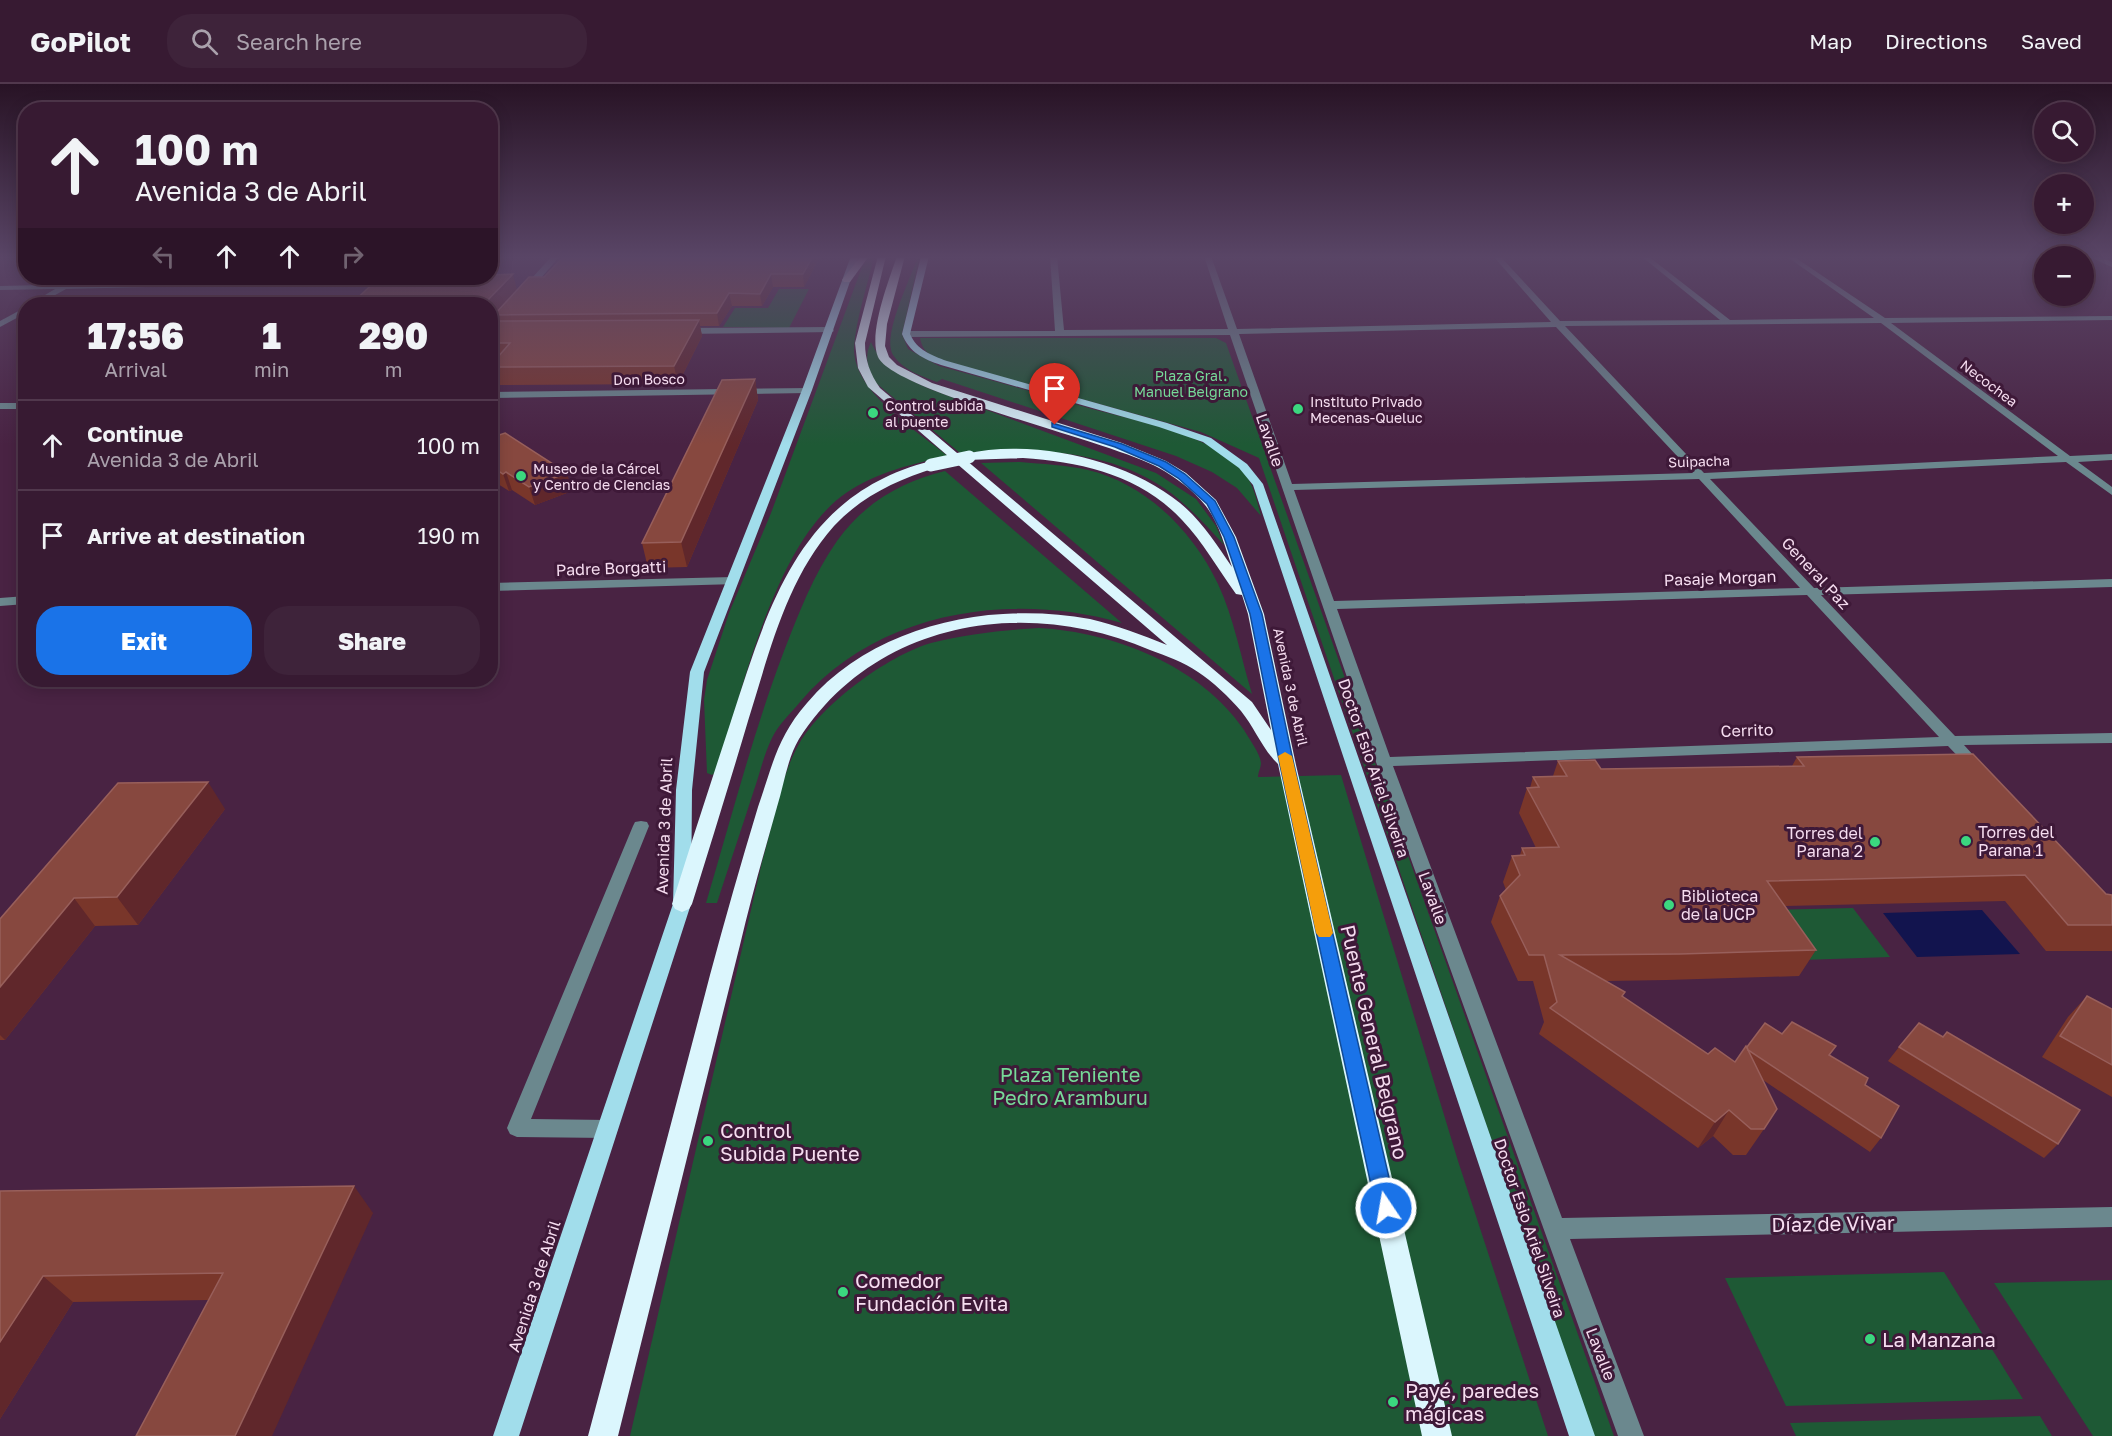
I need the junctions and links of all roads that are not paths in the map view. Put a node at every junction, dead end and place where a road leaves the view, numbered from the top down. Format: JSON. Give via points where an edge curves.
{"nodes":[{"id":1,"x":834,"y":319,"type":"edge"},
{"id":2,"x":866,"y":319,"type":"edge"},
{"id":3,"x":884,"y":319,"type":"edge"},
{"id":4,"x":910,"y":319,"type":"edge"},
{"id":5,"x":1059,"y":319,"type":"edge"},
{"id":6,"x":1228,"y":319,"type":"edge"},
{"id":7,"x":1553,"y":319,"type":"edge"},
{"id":8,"x":1724,"y":319,"type":"edge"},
{"id":9,"x":1986,"y":319,"type":"edge"},
{"id":10,"x":1882,"y":320,"type":"junction"},
{"id":11,"x":1729,"y":323,"type":"junction"},
{"id":12,"x":1557,"y":324,"type":"junction"},
{"id":13,"x":830,"y":330,"type":"junction"},
{"id":14,"x":666,"y":332,"type":"edge"},
{"id":15,"x":1232,"y":332,"type":"junction"},
{"id":16,"x":906,"y":334,"type":"junction"},
{"id":17,"x":1060,"y":334,"type":"junction"},
{"id":18,"x":807,"y":390,"type":"junction"},
{"id":19,"x":498,"y":395,"type":"edge"},
{"id":20,"x":0,"y":406,"type":"edge"},
{"id":21,"x":18,"y":406,"type":"edge"},
{"id":22,"x":2112,"y":456,"type":"edge"},
{"id":23,"x":2066,"y":458,"type":"junction"},
{"id":24,"x":1703,"y":476,"type":"junction"},
{"id":25,"x":1287,"y":487,"type":"junction"},
{"id":26,"x":2112,"y":492,"type":"edge"},
{"id":27,"x":732,"y":581,"type":"junction"},
{"id":28,"x":2112,"y":583,"type":"edge"},
{"id":29,"x":498,"y":587,"type":"edge"},
{"id":30,"x":1810,"y":592,"type":"junction"},
{"id":31,"x":18,"y":601,"type":"edge"},
{"id":32,"x":0,"y":602,"type":"edge"},
{"id":33,"x":1328,"y":605,"type":"junction"},
{"id":34,"x":1256,"y":614,"type":"junction"},
{"id":35,"x":1203,"y":668,"type":"junction"},
{"id":36,"x":2112,"y":738,"type":"edge"},
{"id":37,"x":1951,"y":741,"type":"junction"},
{"id":38,"x":1384,"y":762,"type":"junction"},
{"id":39,"x":1288,"y":770,"type":"junction"},
{"id":40,"x":1983,"y":775,"type":"edge"},
{"id":41,"x":641,"y":826,"type":"dead end"},
{"id":42,"x":682,"y":904,"type":"junction"},
{"id":43,"x":608,"y":1130,"type":"junction"},
{"id":44,"x":2112,"y":1217,"type":"edge"},
{"id":45,"x":1554,"y":1229,"type":"junction"},
{"id":46,"x":506,"y":1436,"type":"edge"},
{"id":47,"x":603,"y":1436,"type":"edge"},
{"id":48,"x":1437,"y":1436,"type":"edge"},
{"id":49,"x":1582,"y":1436,"type":"edge"},
{"id":50,"x":1631,"y":1436,"type":"edge"}],
"edges":[{"from":1,"to":13,"type":"main road","name":"Avenida 3 de Abril"},
{"from":2,"to":35,"type":"highway","name":"Avenida 3 de Abril","via":[[859,355],[863,371],[876,390]]},
{"from":3,"to":34,"type":"highway","name":"Avenida 3 de Abril","via":[[879,346],[884,358],[904,374],[1118,446],[1162,464],[1197,488],[1211,503],[1229,537]]},
{"from":4,"to":16,"type":"main road"},
{"from":5,"to":17,"type":"street"},
{"from":6,"to":15,"type":"street","name":"Lavalle"},
{"from":7,"to":12,"type":"street","name":"General Paz"},
{"from":8,"to":11,"type":"street"},
{"from":9,"to":10,"type":"street"},
{"from":10,"to":11,"type":"street"},
{"from":10,"to":23,"type":"street","name":"Necochea"},
{"from":11,"to":12,"type":"street"},
{"from":12,"to":15,"type":"street"},
{"from":12,"to":24,"type":"street","name":"General Paz"},
{"from":13,"to":14,"type":"street"},
{"from":13,"to":18,"type":"main road","name":"Avenida 3 de Abril"},
{"from":15,"to":17,"type":"street"},
{"from":15,"to":25,"type":"street","name":"Lavalle"},
{"from":16,"to":17,"type":"street"},
{"from":16,"to":49,"type":"main road","name":"Doctor Esio Ariel Silveira","via":[[915,350],[944,363],[1207,440],[1243,466],[1258,484]]},
{"from":18,"to":19,"type":"street","name":"Don Bosco"},
{"from":18,"to":27,"type":"main road","name":"Avenida 3 de Abril"},
{"from":20,"to":21,"type":"street"},
{"from":22,"to":23,"type":"street","name":"Suipacha"},
{"from":23,"to":24,"type":"street","name":"Suipacha"},
{"from":23,"to":26,"type":"street","name":"Necochea"},
{"from":24,"to":25,"type":"street","name":"Suipacha"},
{"from":24,"to":30,"type":"street","name":"General Paz"},
{"from":25,"to":33,"type":"street","name":"Lavalle"},
{"from":27,"to":29,"type":"street","name":"Padre Borgatti"},
{"from":27,"to":42,"type":"main road","name":"Avenida 3 de Abril","via":[[697,672],[684,790]]},
{"from":28,"to":30,"type":"street","name":"Pasaje Morgan"},
{"from":30,"to":33,"type":"street","name":"Pasaje Morgan"},
{"from":30,"to":37,"type":"street","name":"General Paz"},
{"from":31,"to":32,"type":"street"},
{"from":33,"to":38,"type":"street","name":"Lavalle"},
{"from":34,"to":39,"type":"highway","name":"Avenida 3 de Abril"},
{"from":34,"to":42,"type":"highway","bridge":true,"via":[[1209,543],[1175,506],[1145,484],[1107,468],[1065,458],[969,457],[931,465],[873,487],[847,506],[814,541],[786,587],[770,625]]},
{"from":35,"to":39,"type":"highway","name":"Avenida 3 de Abril","via":[[1246,706]]},
{"from":35,"to":47,"type":"highway","via":[[1146,642],[1091,624],[1040,617],[991,620],[932,630],[879,651],[834,686],[802,721],[777,767],[751,860]]},
{"from":36,"to":37,"type":"street","name":"Cerrito"},
{"from":37,"to":38,"type":"street","name":"Cerrito"},
{"from":37,"to":40,"type":"street","name":"General Paz"},
{"from":38,"to":45,"type":"street","name":"Lavalle"},
{"from":39,"to":48,"type":"highway","name":"Puente General Belgrano"},
{"from":41,"to":43,"type":"street","via":[[517,1128]]},
{"from":42,"to":43,"type":"main road","name":"Avenida 3 de Abril"},
{"from":43,"to":46,"type":"main road","name":"Avenida 3 de Abril"},
{"from":44,"to":45,"type":"street","name":"Díaz de Vivar"},
{"from":45,"to":50,"type":"street","name":"Lavalle"}]}
